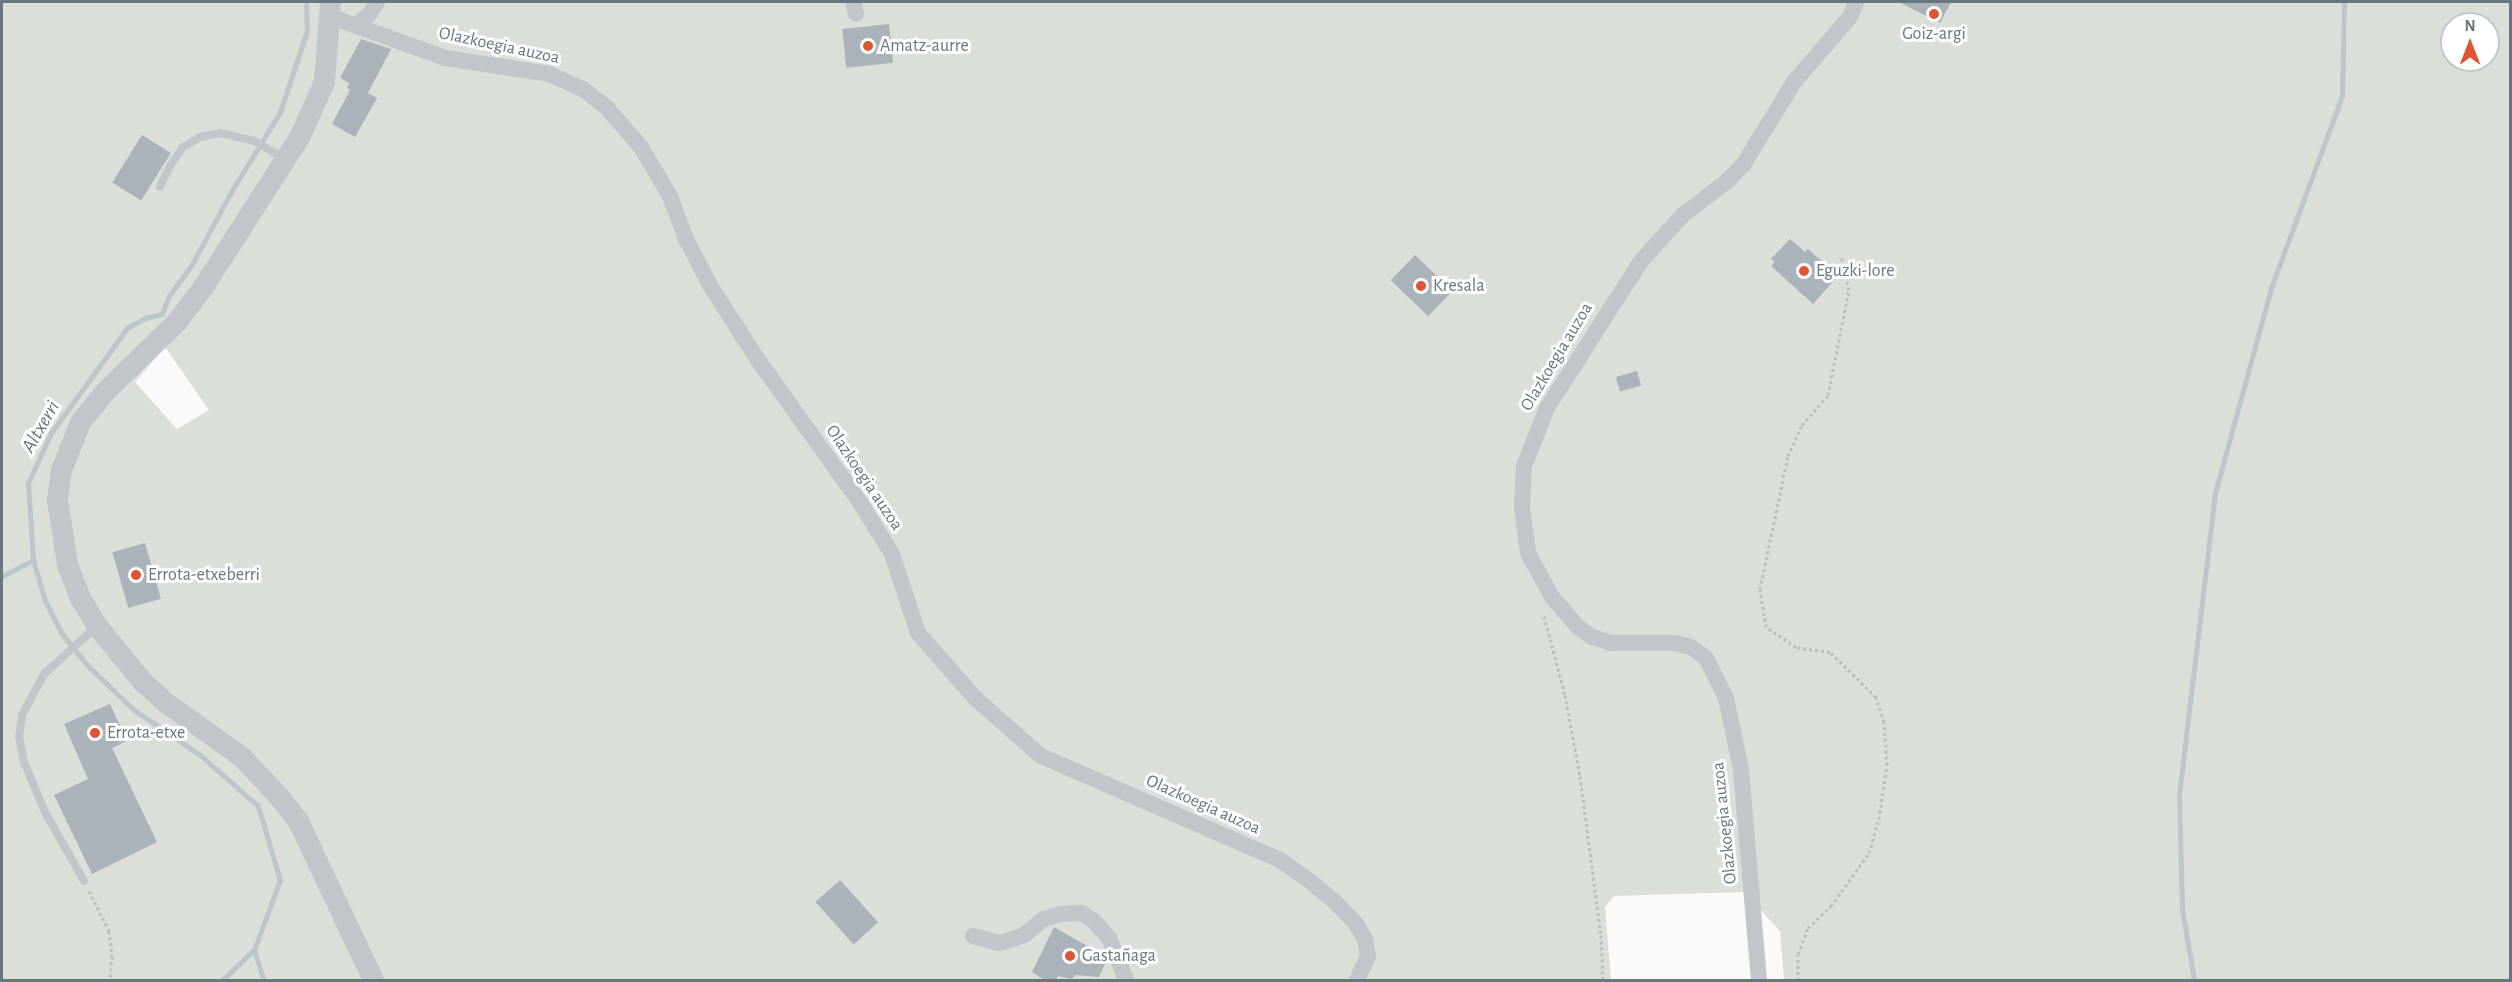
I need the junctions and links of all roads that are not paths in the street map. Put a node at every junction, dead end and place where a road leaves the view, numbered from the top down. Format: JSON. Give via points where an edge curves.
{"nodes":[{"id":1,"x":377,"y":2,"type":"edge"},
{"id":2,"x":1856,"y":2,"type":"edge"},
{"id":3,"x":329,"y":9,"type":"edge"},
{"id":4,"x":356,"y":25,"type":"junction"},
{"id":5,"x":279,"y":155,"type":"junction"},
{"id":6,"x":160,"y":187,"type":"dead end"},
{"id":7,"x":89,"y":632,"type":"junction"},
{"id":8,"x":84,"y":881,"type":"road end"},
{"id":9,"x":973,"y":936,"type":"dead end"},
{"id":10,"x":373,"y":981,"type":"edge"},
{"id":11,"x":1126,"y":981,"type":"edge"},
{"id":12,"x":1357,"y":981,"type":"edge"},
{"id":13,"x":1759,"y":981,"type":"edge"}],
"edges":[{"from":1,"to":4,"type":"street"},
{"from":2,"to":13,"type":"street","name":"Olazkoegia auzoa","via":[[1850,17],[1794,82],[1743,165],[1683,214],[1641,261],[1547,408],[1524,466],[1522,507],[1528,553],[1552,597],[1572,620],[1592,637],[1611,644],[1675,643],[1691,647],[1706,658],[1726,698],[1741,769]]},
{"from":3,"to":4,"type":"street","name":"Olazkoegia auzoa"},
{"from":3,"to":5,"type":"street","via":[[324,82],[306,124]]},
{"from":4,"to":12,"type":"street","name":"Olazkoegia auzoa","via":[[445,58],[549,74],[583,88],[607,108],[641,147],[670,196],[706,277],[758,360],[892,554],[918,633],[976,699],[1041,756],[1280,860],[1311,881],[1343,910],[1365,939],[1368,956]]},
{"from":5,"to":6,"type":"lane","via":[[254,141],[220,134],[200,137],[183,147]]},
{"from":5,"to":7,"type":"street","via":[[196,296],[177,321],[105,391],[80,422],[70,443],[57,500],[60,531]]},
{"from":7,"to":8,"type":"lane","via":[[44,674],[22,715],[20,737],[24,762],[45,812]]},
{"from":7,"to":10,"type":"street","via":[[165,702],[242,757],[281,798],[298,821]]},
{"from":9,"to":11,"type":"street","via":[[1000,943],[1024,936],[1044,919],[1082,914],[1109,938]]}]}
